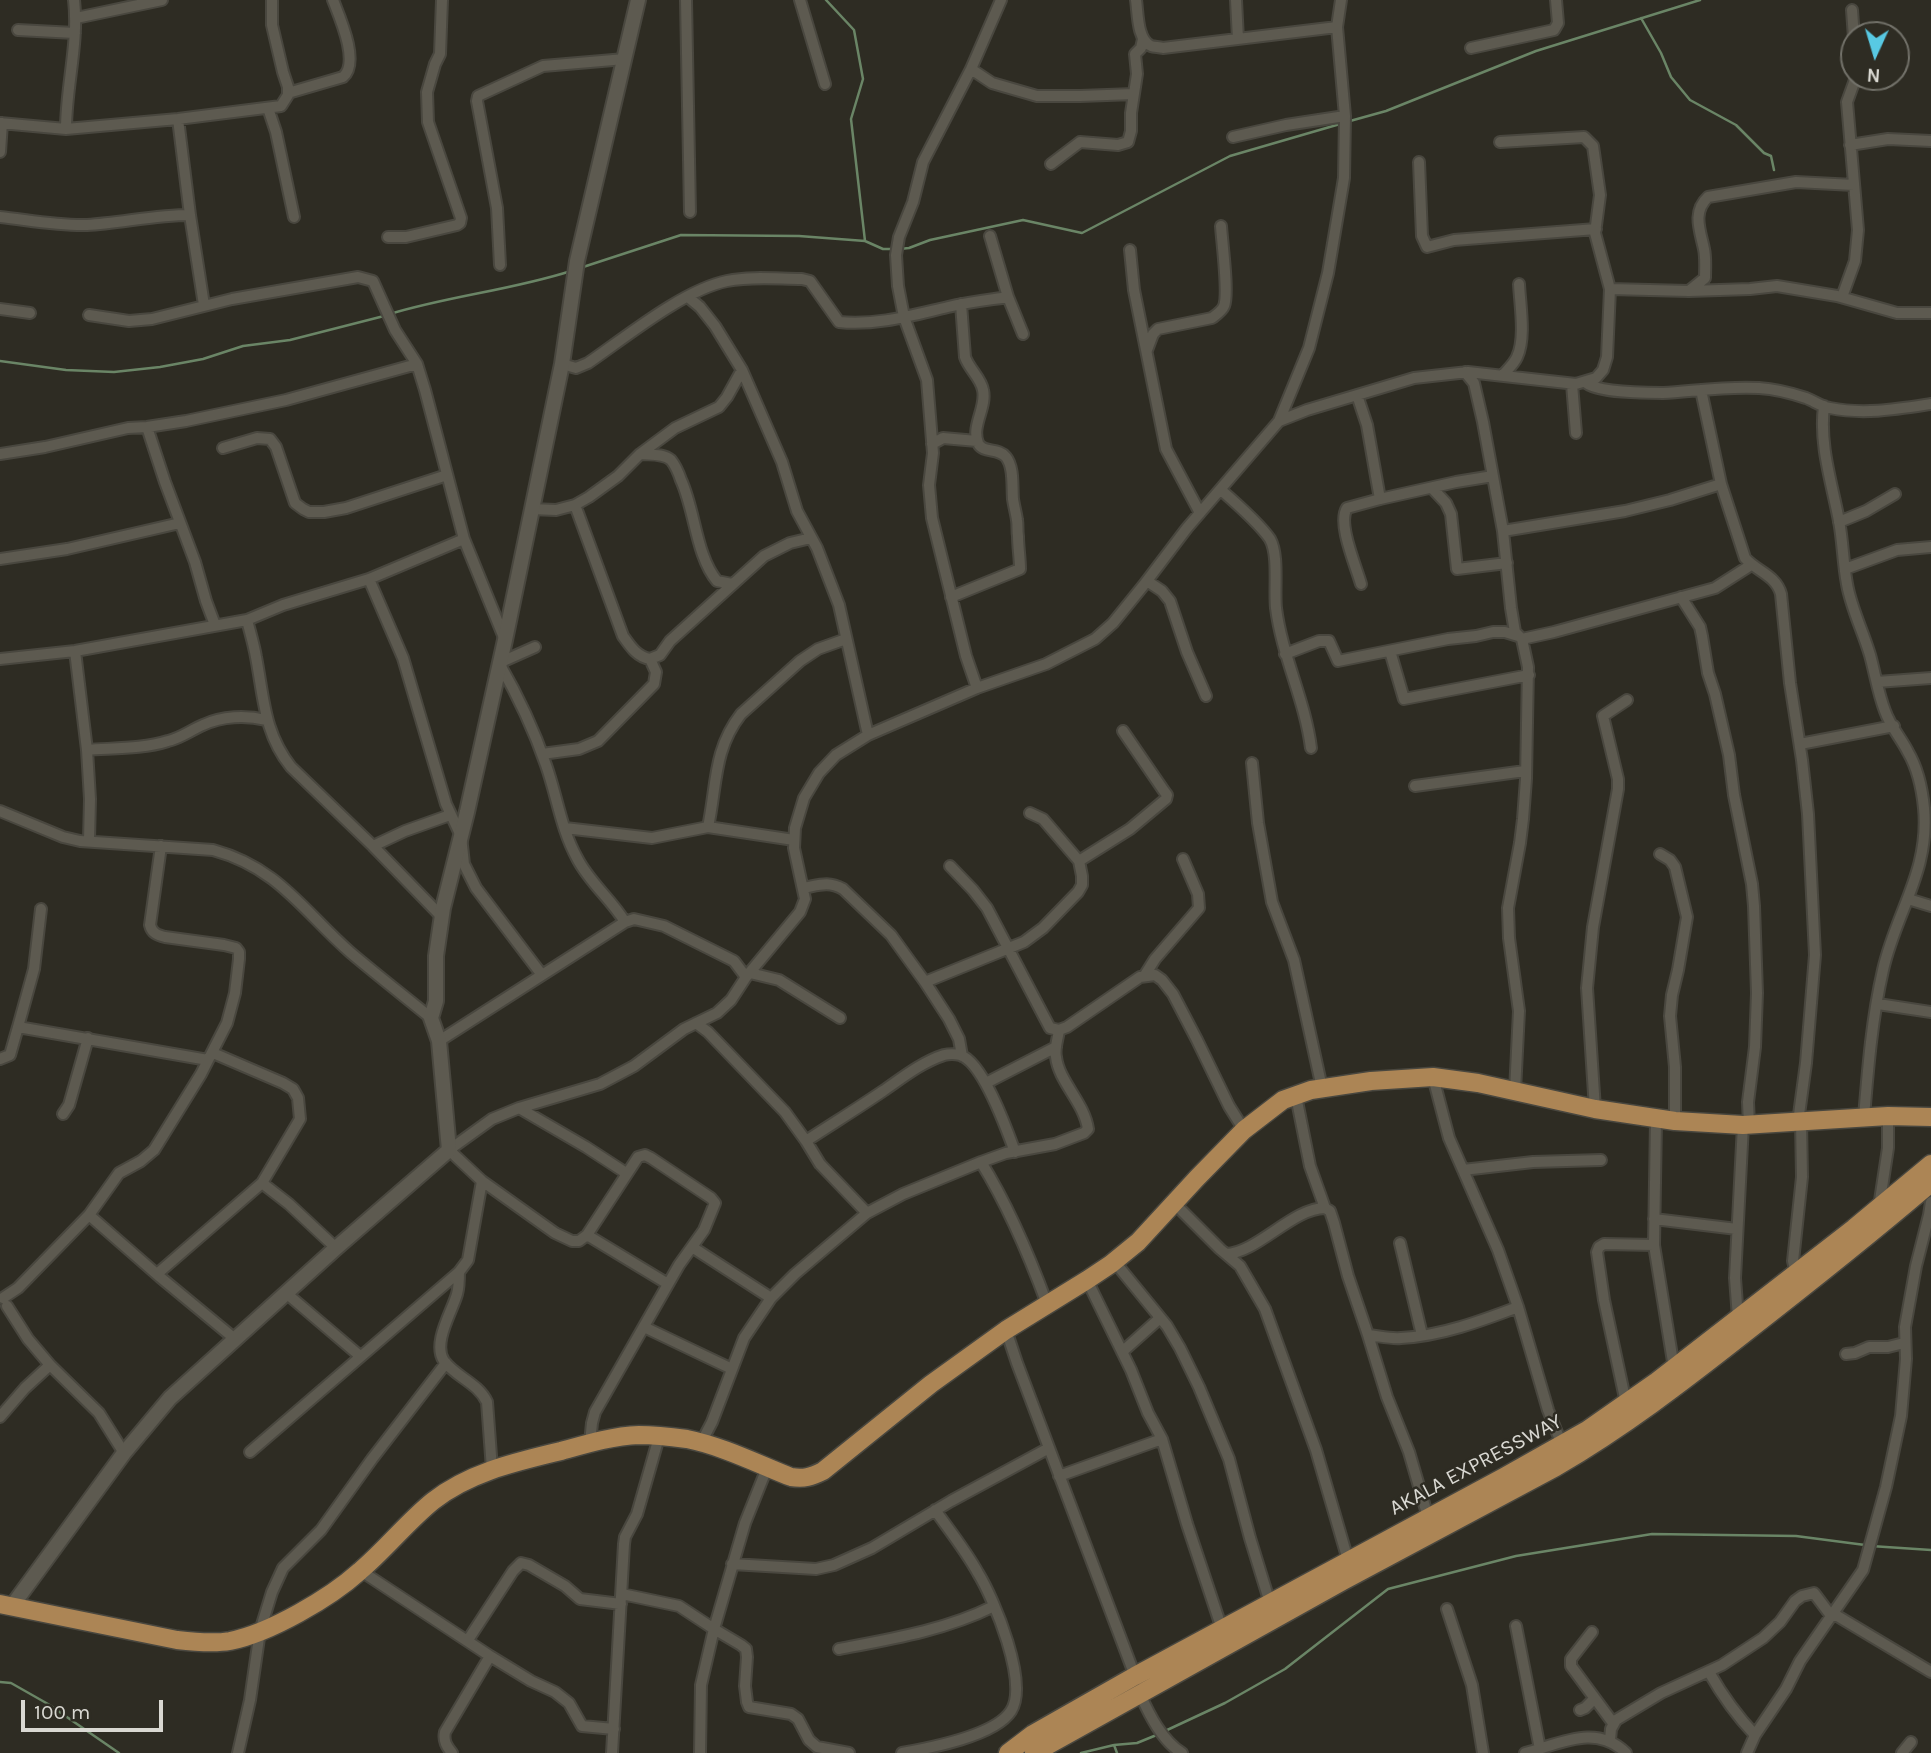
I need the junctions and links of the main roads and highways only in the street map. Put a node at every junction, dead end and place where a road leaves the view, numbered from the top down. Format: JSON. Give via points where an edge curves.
{"nodes":[{"id":1,"x":1931,"y":1117,"type":"edge"},
{"id":2,"x":1931,"y":1164,"type":"edge"},
{"id":3,"x":1931,"y":1183,"type":"edge"},
{"id":4,"x":6,"y":1605,"type":"edge"},
{"id":5,"x":1254,"y":1621,"type":"junction"},
{"id":6,"x":1138,"y":1685,"type":"junction"},
{"id":7,"x":1036,"y":1745,"type":"edge"},
{"id":8,"x":1008,"y":1753,"type":"edge"}],
"edges":[{"from":1,"to":4,"type":"main road","via":[[1746,1125],[1656,1120],[1433,1077],[1322,1088],[1283,1100],[1244,1129],[1138,1242],[930,1384],[822,1471],[803,1479],[701,1443],[639,1435],[492,1469],[434,1500],[361,1571],[328,1595],[260,1632],[229,1641],[177,1640]]},
{"from":2,"to":5,"type":"main road","name":"AKALA EXPRESSWAY","via":[[1626,1403],[1562,1445],[1270,1603]]},
{"from":3,"to":5,"type":"main road","name":"AKALA EXPRESSWAY","via":[[1666,1395],[1595,1444]]},
{"from":5,"to":6,"type":"main road","name":"AKALA EXPRESSWAY"},
{"from":5,"to":6,"type":"main road","name":"AKALA EXPRESSWAY","via":[[1222,1629]]},
{"from":6,"to":7,"type":"main road","name":"AKALA EXPRESSWAY"},
{"from":7,"to":8,"type":"main road","name":"AKALA EXPRESSWAY"}]}
